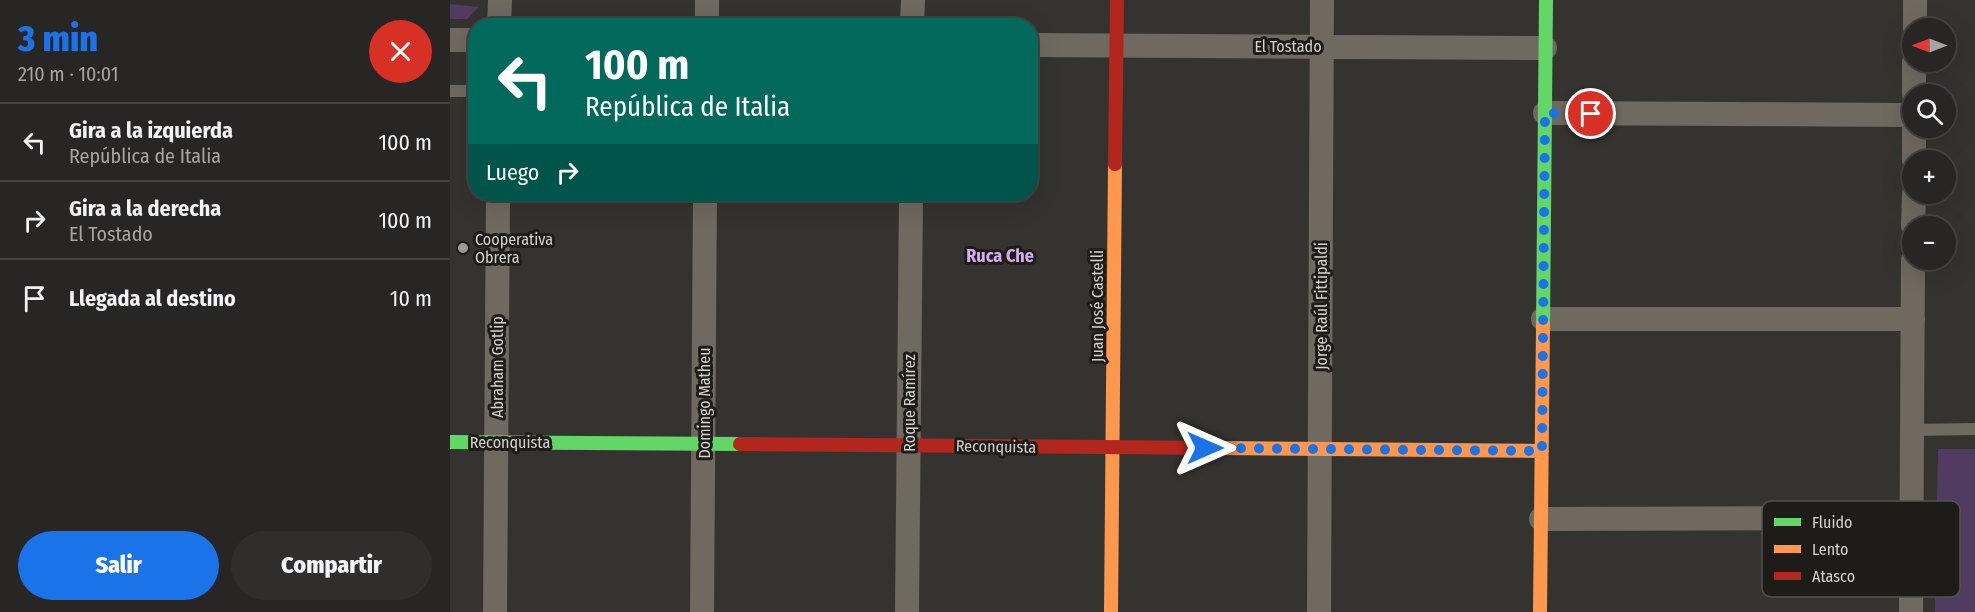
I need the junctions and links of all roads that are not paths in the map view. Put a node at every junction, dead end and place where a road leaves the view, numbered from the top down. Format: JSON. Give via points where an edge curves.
{"nodes":[{"id":1,"x":500,"y":0,"type":"edge"},
{"id":2,"x":707,"y":0,"type":"edge"},
{"id":3,"x":913,"y":0,"type":"edge"},
{"id":4,"x":1117,"y":0,"type":"edge"},
{"id":5,"x":1322,"y":0,"type":"edge"},
{"id":6,"x":1546,"y":0,"type":"edge"},
{"id":7,"x":1915,"y":0,"type":"edge"},
{"id":8,"x":499,"y":18,"type":"edge"},
{"id":9,"x":707,"y":18,"type":"edge"},
{"id":10,"x":912,"y":18,"type":"edge"},
{"id":11,"x":1915,"y":18,"type":"edge"},
{"id":12,"x":450,"y":40,"type":"edge"},
{"id":13,"x":468,"y":40,"type":"edge"},
{"id":14,"x":1038,"y":45,"type":"edge"},
{"id":15,"x":1116,"y":45,"type":"junction"},
{"id":16,"x":1322,"y":47,"type":"junction"},
{"id":17,"x":1545,"y":48,"type":"junction"},
{"id":18,"x":450,"y":91,"type":"edge"},
{"id":19,"x":468,"y":91,"type":"edge"},
{"id":20,"x":1545,"y":113,"type":"junction"},
{"id":21,"x":1902,"y":115,"type":"edge"},
{"id":22,"x":498,"y":201,"type":"edge"},
{"id":23,"x":705,"y":201,"type":"edge"},
{"id":24,"x":911,"y":201,"type":"edge"},
{"id":25,"x":1913,"y":270,"type":"edge"},
{"id":26,"x":1913,"y":319,"type":"junction"},
{"id":27,"x":1543,"y":320,"type":"junction"},
{"id":28,"x":1975,"y":429,"type":"edge"},
{"id":29,"x":1912,"y":430,"type":"junction"},
{"id":30,"x":450,"y":442,"type":"edge"},
{"id":31,"x":496,"y":442,"type":"junction"},
{"id":32,"x":704,"y":444,"type":"junction"},
{"id":33,"x":909,"y":446,"type":"junction"},
{"id":34,"x":1113,"y":447,"type":"junction"},
{"id":35,"x":1320,"y":449,"type":"junction"},
{"id":36,"x":1542,"y":451,"type":"junction"},
{"id":37,"x":1912,"y":501,"type":"edge"},
{"id":38,"x":1762,"y":518,"type":"edge"},
{"id":39,"x":1541,"y":519,"type":"junction"},
{"id":40,"x":1911,"y":597,"type":"edge"},
{"id":41,"x":495,"y":612,"type":"edge"},
{"id":42,"x":702,"y":612,"type":"edge"},
{"id":43,"x":907,"y":612,"type":"edge"},
{"id":44,"x":1111,"y":612,"type":"edge"},
{"id":45,"x":1319,"y":612,"type":"edge"},
{"id":46,"x":1540,"y":612,"type":"edge"},
{"id":47,"x":1911,"y":612,"type":"edge"}],
"edges":[{"from":1,"to":8,"type":"street"},
{"from":2,"to":9,"type":"street"},
{"from":3,"to":10,"type":"street"},
{"from":4,"to":15,"type":"street","name":"Juan José Castelli"},
{"from":5,"to":16,"type":"street","name":"Jorge Raúl Fittipaldi"},
{"from":6,"to":17,"type":"street"},
{"from":7,"to":11,"type":"street"},
{"from":12,"to":13,"type":"street"},
{"from":14,"to":15,"type":"street","name":"El Tostado"},
{"from":15,"to":16,"type":"street","name":"El Tostado"},
{"from":15,"to":34,"type":"street","name":"Juan José Castelli"},
{"from":16,"to":17,"type":"street","name":"El Tostado"},
{"from":16,"to":35,"type":"street","name":"Jorge Raúl Fittipaldi"},
{"from":17,"to":20,"type":"street"},
{"from":18,"to":19,"type":"lane"},
{"from":20,"to":21,"type":"street"},
{"from":20,"to":27,"type":"street"},
{"from":22,"to":31,"type":"street","name":"Abraham Gotlip"},
{"from":23,"to":32,"type":"street","name":"Domingo Matheu"},
{"from":24,"to":33,"type":"street","name":"Roque Ramírez"},
{"from":25,"to":26,"type":"street"},
{"from":26,"to":27,"type":"street"},
{"from":26,"to":29,"type":"street"},
{"from":27,"to":36,"type":"street"},
{"from":28,"to":29,"type":"lane"},
{"from":29,"to":37,"type":"street"},
{"from":30,"to":31,"type":"street","name":"Reconquista"},
{"from":31,"to":32,"type":"street","name":"Reconquista"},
{"from":31,"to":41,"type":"street","name":"Abraham Gotlip"},
{"from":32,"to":33,"type":"street","name":"Reconquista"},
{"from":32,"to":42,"type":"street","name":"Domingo Matheu"},
{"from":33,"to":34,"type":"street","name":"Reconquista"},
{"from":33,"to":43,"type":"street","name":"Roque Ramírez"},
{"from":34,"to":35,"type":"street","name":"Reconquista"},
{"from":34,"to":44,"type":"street","name":"Juan José Castelli"},
{"from":35,"to":36,"type":"street","name":"Reconquista"},
{"from":35,"to":45,"type":"street","name":"Jorge Raúl Fittipaldi"},
{"from":36,"to":39,"type":"street"},
{"from":38,"to":39,"type":"street"},
{"from":39,"to":46,"type":"street"},
{"from":40,"to":47,"type":"street"}]}
